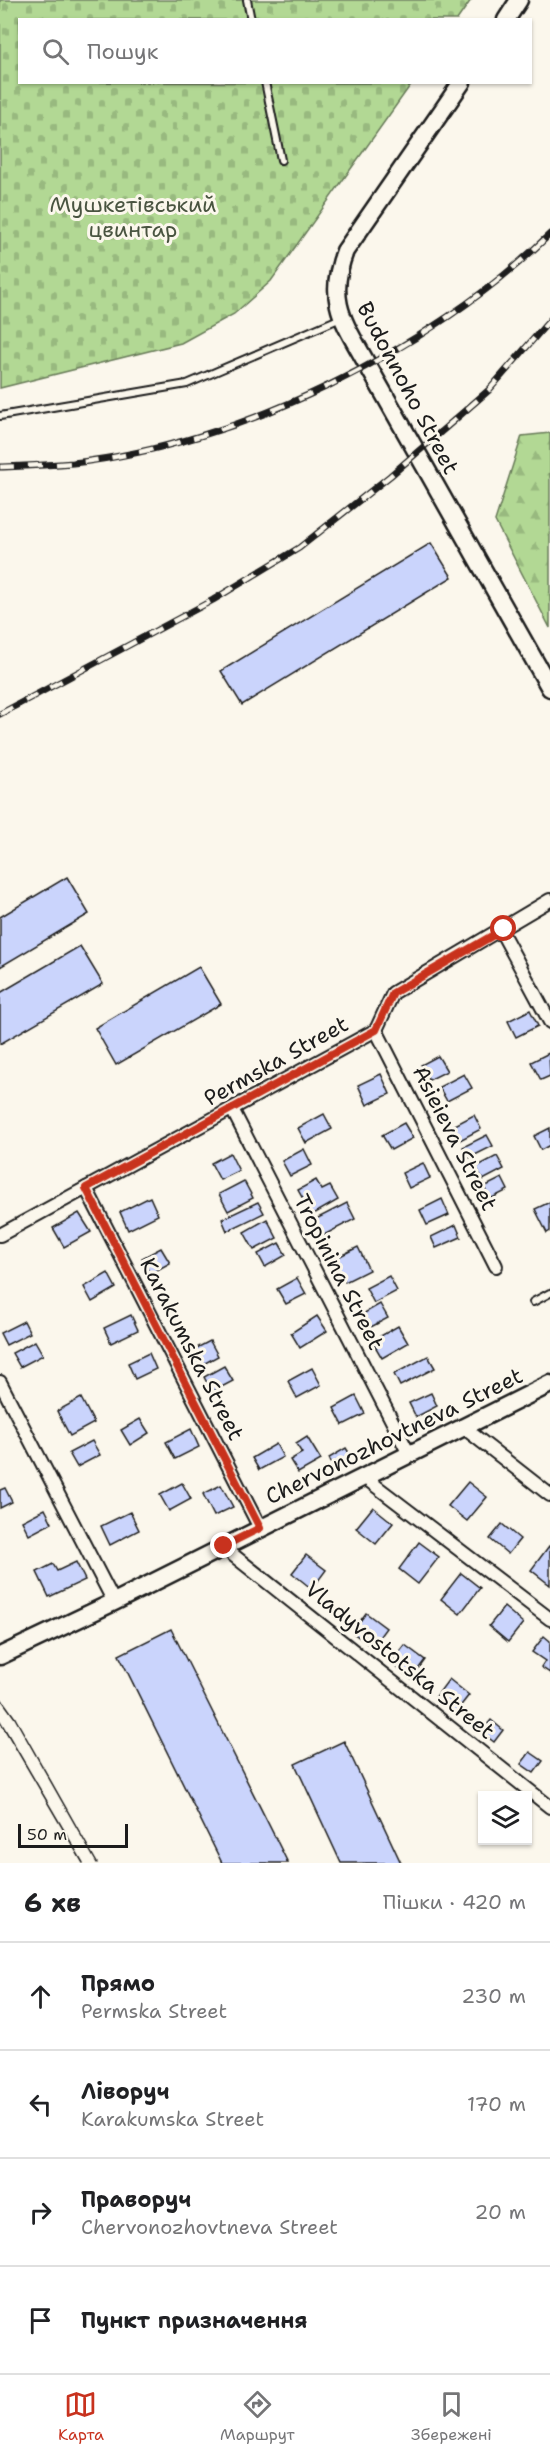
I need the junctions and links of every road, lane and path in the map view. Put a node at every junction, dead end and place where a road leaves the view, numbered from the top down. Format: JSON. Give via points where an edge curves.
{"nodes":[{"id":1,"x":247,"y":0,"type":"edge"},
{"id":2,"x":519,"y":0,"type":"edge"},
{"id":3,"x":251,"y":18,"type":"edge"},
{"id":4,"x":507,"y":18,"type":"edge"},
{"id":5,"x":265,"y":84,"type":"edge"},
{"id":6,"x":461,"y":84,"type":"edge"},
{"id":7,"x":281,"y":160,"type":"dead end"},
{"id":8,"x":342,"y":317,"type":"junction"},
{"id":9,"x":0,"y":416,"type":"edge"},
{"id":10,"x":550,"y":688,"type":"edge"},
{"id":11,"x":550,"y":900,"type":"edge"},
{"id":12,"x":501,"y":931,"type":"junction"},
{"id":13,"x":550,"y":1022,"type":"edge"},
{"id":14,"x":376,"y":1030,"type":"junction"},
{"id":15,"x":232,"y":1109,"type":"junction"},
{"id":16,"x":86,"y":1188,"type":"junction"},
{"id":17,"x":0,"y":1235,"type":"edge"},
{"id":18,"x":496,"y":1266,"type":"dead end"},
{"id":19,"x":550,"y":1293,"type":"edge"},
{"id":20,"x":533,"y":1302,"type":"dead end"},
{"id":21,"x":0,"y":1382,"type":"edge"},
{"id":22,"x":550,"y":1384,"type":"edge"},
{"id":23,"x":463,"y":1427,"type":"junction"},
{"id":24,"x":409,"y":1454,"type":"junction"},
{"id":25,"x":364,"y":1476,"type":"junction"},
{"id":26,"x":550,"y":1495,"type":"edge"},
{"id":27,"x":260,"y":1528,"type":"junction"},
{"id":28,"x":224,"y":1546,"type":"junction"},
{"id":29,"x":114,"y":1602,"type":"junction"},
{"id":30,"x":550,"y":1619,"type":"edge"},
{"id":31,"x":0,"y":1656,"type":"edge"},
{"id":32,"x":550,"y":1807,"type":"edge"}],
"edges":[{"from":1,"to":3,"type":"lane"},
{"from":2,"to":4,"type":"main road"},
{"from":5,"to":7,"type":"lane"},
{"from":6,"to":8,"type":"main road","name":"Budonnoho Street","via":[[345,251],[337,284]]},
{"from":8,"to":9,"type":"lane","via":[[187,384]]},
{"from":8,"to":10,"type":"main road","name":"Budonnoho Street"},
{"from":11,"to":12,"type":"street","name":"Permska Street"},
{"from":12,"to":13,"type":"street"},
{"from":12,"to":14,"type":"street","name":"Permska Street","via":[[393,993]]},
{"from":14,"to":15,"type":"street","name":"Permska Street"},
{"from":14,"to":18,"type":"street","name":"Asieieva Street"},
{"from":15,"to":16,"type":"street","name":"Permska Street"},
{"from":15,"to":24,"type":"street","name":"Tropinina Street"},
{"from":16,"to":17,"type":"street","name":"Permska Street"},
{"from":16,"to":27,"type":"street","name":"Karakumska Street"},
{"from":19,"to":20,"type":"lane"},
{"from":21,"to":29,"type":"street"},
{"from":22,"to":23,"type":"main road","name":"Chervonozhovtneva Street"},
{"from":23,"to":24,"type":"main road","name":"Chervonozhovtneva Street"},
{"from":23,"to":26,"type":"street"},
{"from":24,"to":25,"type":"main road","name":"Chervonozhovtneva Street"},
{"from":25,"to":27,"type":"main road","name":"Chervonozhovtneva Street"},
{"from":25,"to":30,"type":"street"},
{"from":27,"to":28,"type":"main road","name":"Chervonozhovtneva Street"},
{"from":28,"to":29,"type":"main road","name":"Chervonozhovtneva Street"},
{"from":28,"to":32,"type":"street","name":"Vladyvostotska Street"},
{"from":29,"to":31,"type":"main road","name":"Chervonozhovtneva Street"}]}
